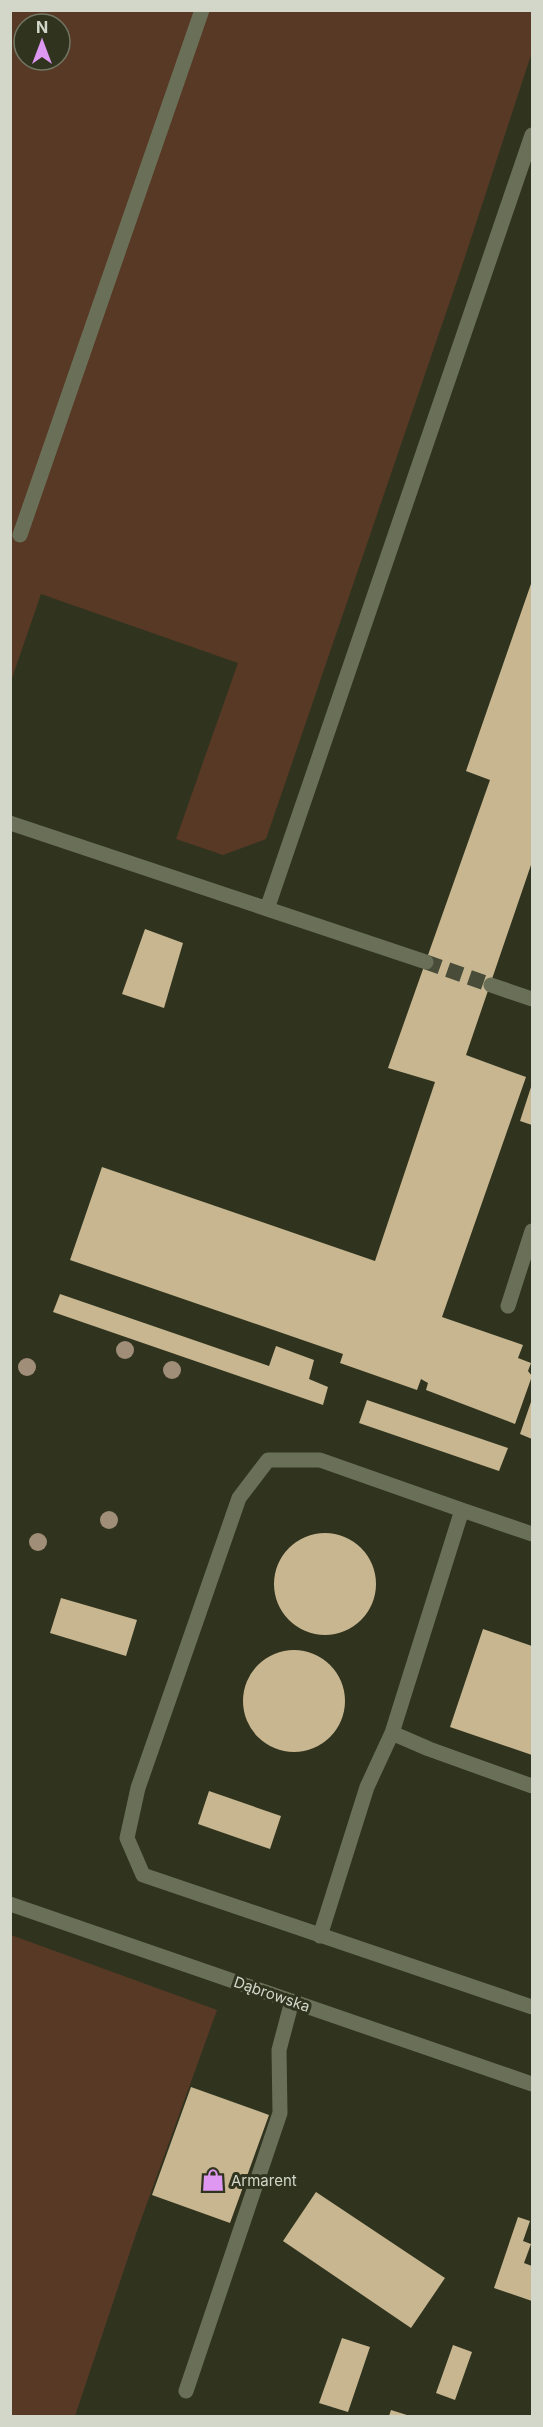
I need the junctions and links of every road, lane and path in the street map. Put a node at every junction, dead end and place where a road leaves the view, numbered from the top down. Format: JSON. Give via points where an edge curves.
{"nodes":[{"id":1,"x":202,"y":10,"type":"edge"},
{"id":2,"x":532,"y":135,"type":"edge"},
{"id":3,"x":20,"y":535,"type":"dead end"},
{"id":4,"x":10,"y":823,"type":"edge"},
{"id":5,"x":267,"y":909,"type":"junction"},
{"id":6,"x":426,"y":962,"type":"tunnel mouth"},
{"id":7,"x":491,"y":985,"type":"tunnel mouth"},
{"id":8,"x":532,"y":999,"type":"edge"},
{"id":9,"x":532,"y":1231,"type":"edge"},
{"id":10,"x":508,"y":1306,"type":"dead end"},
{"id":11,"x":462,"y":1510,"type":"junction"},
{"id":12,"x":532,"y":1534,"type":"edge"},
{"id":13,"x":392,"y":1733,"type":"junction"},
{"id":14,"x":532,"y":1786,"type":"edge"},
{"id":15,"x":10,"y":1904,"type":"edge"},
{"id":16,"x":320,"y":1936,"type":"junction"},
{"id":17,"x":292,"y":2001,"type":"junction"},
{"id":18,"x":532,"y":2007,"type":"edge"},
{"id":19,"x":532,"y":2084,"type":"edge"},
{"id":20,"x":186,"y":2391,"type":"dead end"}],
"edges":[{"from":1,"to":3,"type":"street"},
{"from":2,"to":5,"type":"street"},
{"from":4,"to":5,"type":"street"},
{"from":5,"to":6,"type":"street"},
{"from":7,"to":8,"type":"street"},
{"from":9,"to":10,"type":"street"},
{"from":11,"to":12,"type":"street"},
{"from":11,"to":13,"type":"street"},
{"from":11,"to":16,"type":"street","via":[[320,1460],[268,1460],[239,1498],[138,1788],[127,1838],[143,1875]]},
{"from":13,"to":14,"type":"street"},
{"from":13,"to":16,"type":"street","via":[[367,1787]]},
{"from":15,"to":17,"type":"street","name":"Dąbrowska"},
{"from":16,"to":18,"type":"street"},
{"from":17,"to":19,"type":"street","name":"Dąbrowska"},
{"from":17,"to":20,"type":"street","via":[[279,2050],[280,2113]]}]}
